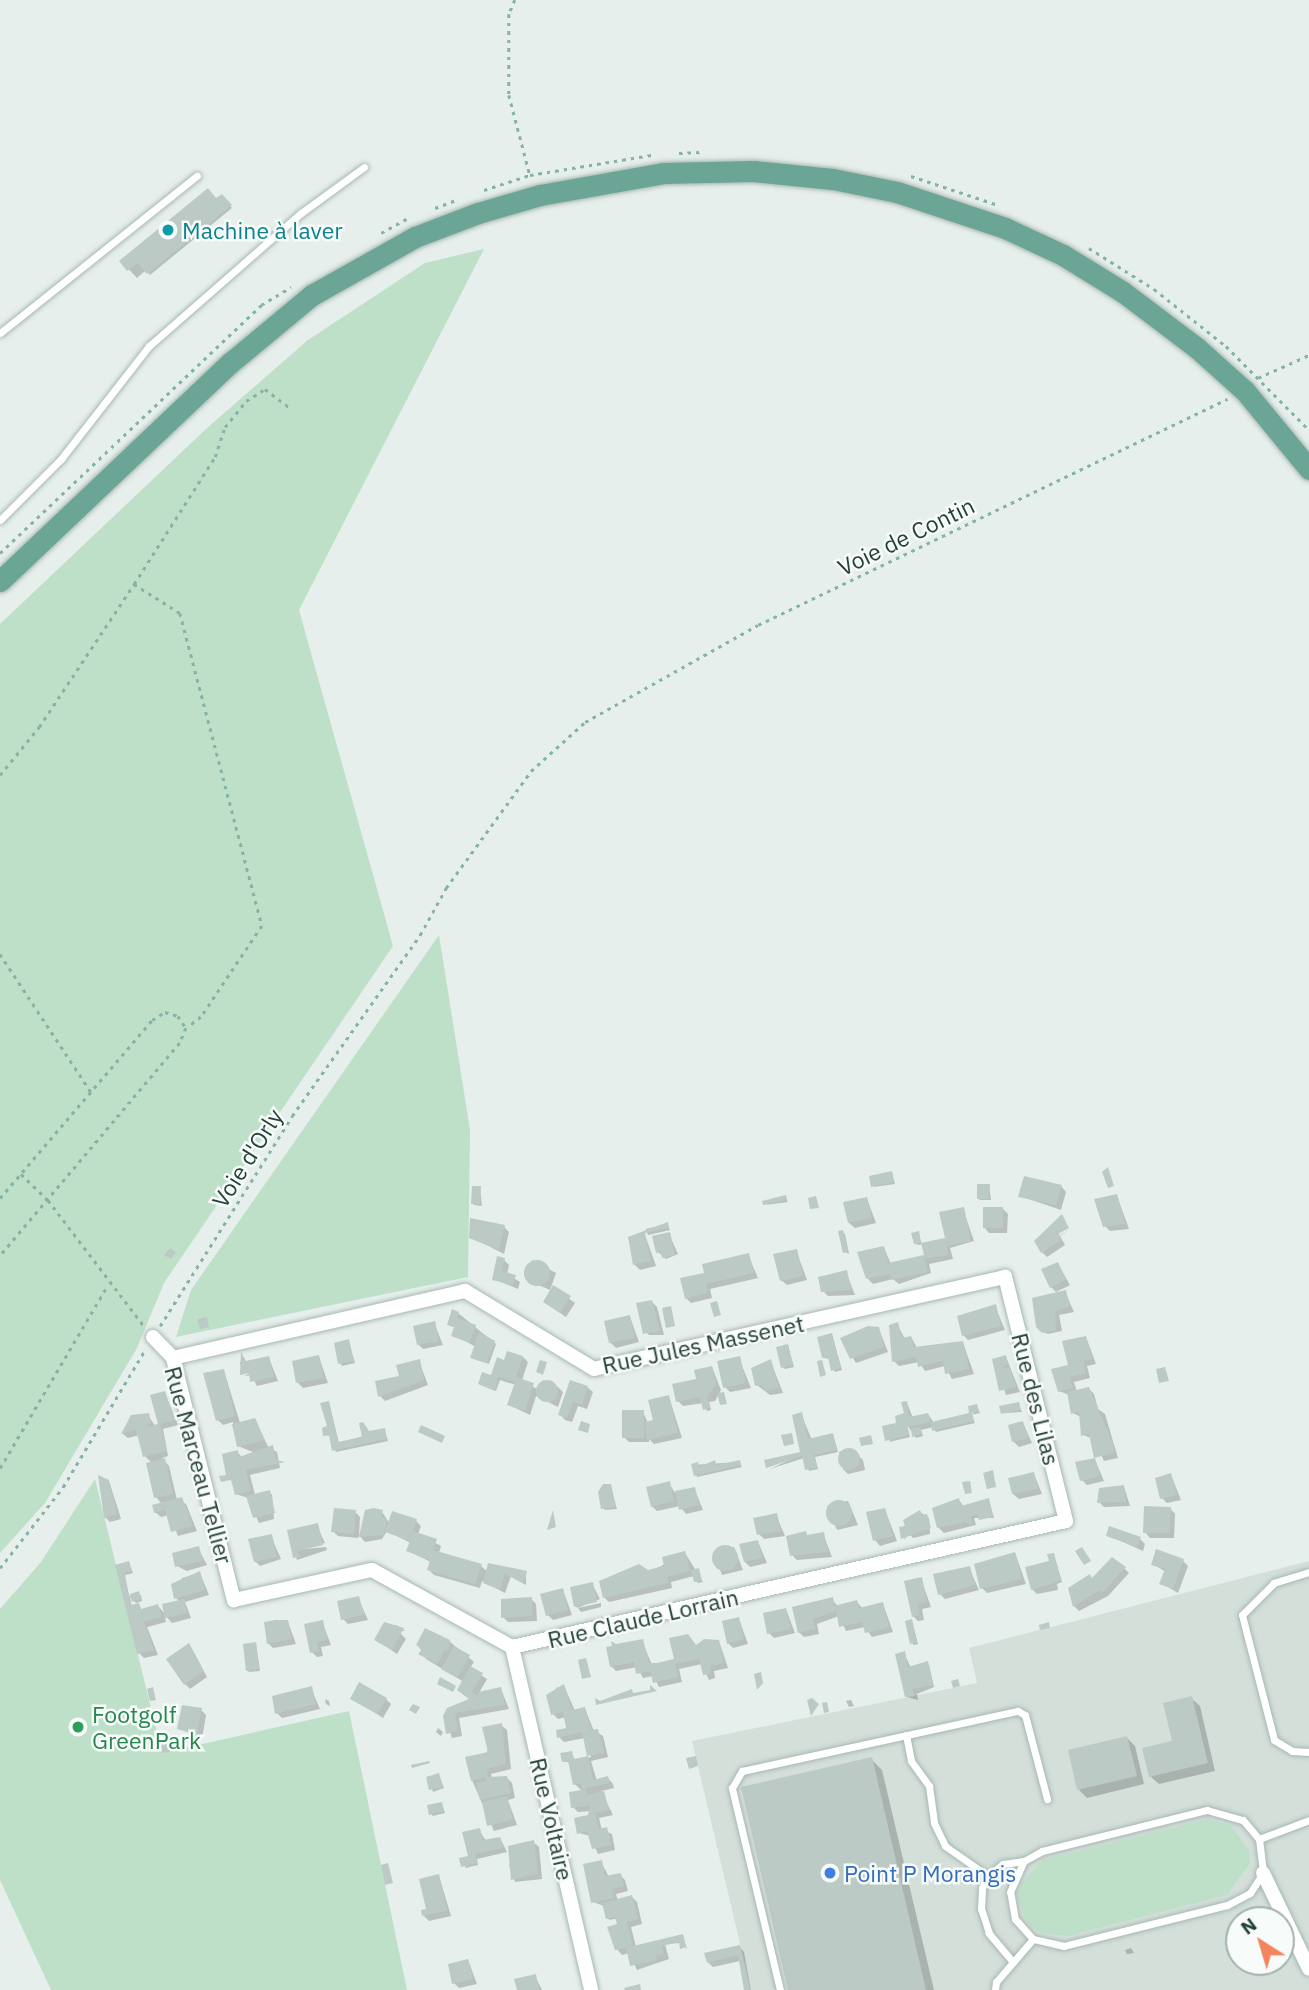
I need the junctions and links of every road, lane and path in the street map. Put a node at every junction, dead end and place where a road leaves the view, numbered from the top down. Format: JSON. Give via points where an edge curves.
{"nodes":[{"id":1,"x":515,"y":0,"type":"edge"},
{"id":2,"x":364,"y":167,"type":"dead end"},
{"id":3,"x":530,"y":175,"type":"dead end"},
{"id":4,"x":197,"y":176,"type":"dead end"},
{"id":5,"x":0,"y":333,"type":"edge"},
{"id":6,"x":1309,"y":355,"type":"edge"},
{"id":7,"x":1245,"y":391,"type":"junction"},
{"id":8,"x":290,"y":408,"type":"dead end"},
{"id":9,"x":1309,"y":469,"type":"edge"},
{"id":10,"x":0,"y":520,"type":"edge"},
{"id":11,"x":0,"y":581,"type":"edge"},
{"id":12,"x":134,"y":584,"type":"junction"},
{"id":13,"x":531,"y":771,"type":"joint"},
{"id":14,"x":0,"y":775,"type":"edge"},
{"id":15,"x":0,"y":954,"type":"edge"},
{"id":16,"x":186,"y":1028,"type":"junction"},
{"id":17,"x":91,"y":1092,"type":"junction"},
{"id":18,"x":21,"y":1174,"type":"junction"},
{"id":19,"x":0,"y":1198,"type":"edge"},
{"id":20,"x":47,"y":1200,"type":"junction"},
{"id":21,"x":0,"y":1256,"type":"edge"},
{"id":22,"x":1005,"y":1277,"type":"joint"},
{"id":23,"x":108,"y":1285,"type":"junction"},
{"id":24,"x":153,"y":1337,"type":"junction"},
{"id":25,"x":173,"y":1358,"type":"junction"},
{"id":26,"x":0,"y":1468,"type":"edge"},
{"id":27,"x":1066,"y":1521,"type":"joint"},
{"id":28,"x":0,"y":1568,"type":"edge"},
{"id":29,"x":1309,"y":1572,"type":"edge"},
{"id":30,"x":513,"y":1647,"type":"junction"},
{"id":31,"x":906,"y":1735,"type":"junction"},
{"id":32,"x":1309,"y":1752,"type":"edge"},
{"id":33,"x":1047,"y":1799,"type":"dead end"},
{"id":34,"x":1309,"y":1820,"type":"edge"},
{"id":35,"x":1259,"y":1839,"type":"junction"},
{"id":36,"x":1024,"y":1861,"type":"junction"},
{"id":37,"x":1262,"y":1874,"type":"junction"},
{"id":38,"x":988,"y":1876,"type":"junction"},
{"id":39,"x":1033,"y":1939,"type":"junction"},
{"id":40,"x":1013,"y":1962,"type":"junction"},
{"id":41,"x":1309,"y":1969,"type":"edge"},
{"id":42,"x":591,"y":1990,"type":"edge"},
{"id":43,"x":780,"y":1990,"type":"edge"},
{"id":44,"x":995,"y":1990,"type":"edge"}],
"edges":[{"from":1,"to":3,"type":"path","via":[[509,14],[509,95]]},
{"from":2,"to":10,"type":"lane","via":[[301,213],[149,346],[61,459]]},
{"from":4,"to":5,"type":"lane"},
{"from":6,"to":7,"type":"path","name":"Voie de Contin","via":[[1261,376]]},
{"from":7,"to":9,"type":"main road"},
{"from":7,"to":11,"type":"main road","via":[[1123,292],[1063,255],[1005,228],[897,192],[833,179],[753,171],[663,173],[540,195],[478,213],[415,237],[312,295],[230,363]]},
{"from":7,"to":13,"type":"path","name":"Voie de Contin","via":[[758,625],[585,722]]},
{"from":8,"to":12,"type":"path","via":[[264,390],[246,401],[225,427],[215,457]]},
{"from":12,"to":14,"type":"path","via":[[39,727]]},
{"from":12,"to":16,"type":"path","via":[[180,612],[262,926],[201,1017]]},
{"from":13,"to":24,"type":"path","name":"Voie d'Orly","via":[[292,1116]]},
{"from":15,"to":17,"type":"path"},
{"from":16,"to":17,"type":"path","via":[[178,1016],[165,1012],[152,1020]]},
{"from":16,"to":20,"type":"path","via":[[180,1043]]},
{"from":17,"to":18,"type":"path"},
{"from":18,"to":19,"type":"path"},
{"from":18,"to":20,"type":"path"},
{"from":20,"to":21,"type":"path"},
{"from":20,"to":23,"type":"path"},
{"from":22,"to":25,"type":"street","name":"Rue Jules Massenet","via":[[594,1369],[464,1291]]},
{"from":22,"to":27,"type":"street","name":"Rue des Lilas"},
{"from":23,"to":24,"type":"path"},
{"from":23,"to":26,"type":"path"},
{"from":24,"to":25,"type":"street","name":"Rue Marceau Tellier"},
{"from":24,"to":28,"type":"path","name":"Voie d'Orly","via":[[63,1487]]},
{"from":25,"to":30,"type":"street","name":"Rue Marceau Tellier","via":[[234,1600],[372,1570]]},
{"from":27,"to":30,"type":"street","name":"Rue Claude Lorrain"},
{"from":29,"to":32,"type":"lane","via":[[1275,1583],[1242,1615],[1274,1740],[1292,1751]]},
{"from":30,"to":42,"type":"street","name":"Rue Voltaire"},
{"from":31,"to":33,"type":"lane","via":[[1018,1711],[1025,1715]]},
{"from":31,"to":38,"type":"lane","via":[[911,1761],[929,1786],[934,1823],[945,1846]]},
{"from":31,"to":43,"type":"lane","via":[[742,1771],[736,1778],[732,1788]]},
{"from":34,"to":35,"type":"lane"},
{"from":35,"to":36,"type":"lane","via":[[1243,1820],[1207,1810],[1042,1851]]},
{"from":35,"to":37,"type":"lane"},
{"from":36,"to":38,"type":"lane","via":[[1003,1864]]},
{"from":36,"to":39,"type":"lane","via":[[1014,1876],[1011,1907],[1022,1930]]},
{"from":37,"to":39,"type":"lane","via":[[1250,1893],[1227,1905],[1064,1946]]},
{"from":37,"to":41,"type":"street"},
{"from":38,"to":40,"type":"lane","via":[[982,1909],[989,1933]]},
{"from":39,"to":40,"type":"lane"},
{"from":40,"to":44,"type":"lane"}]}
